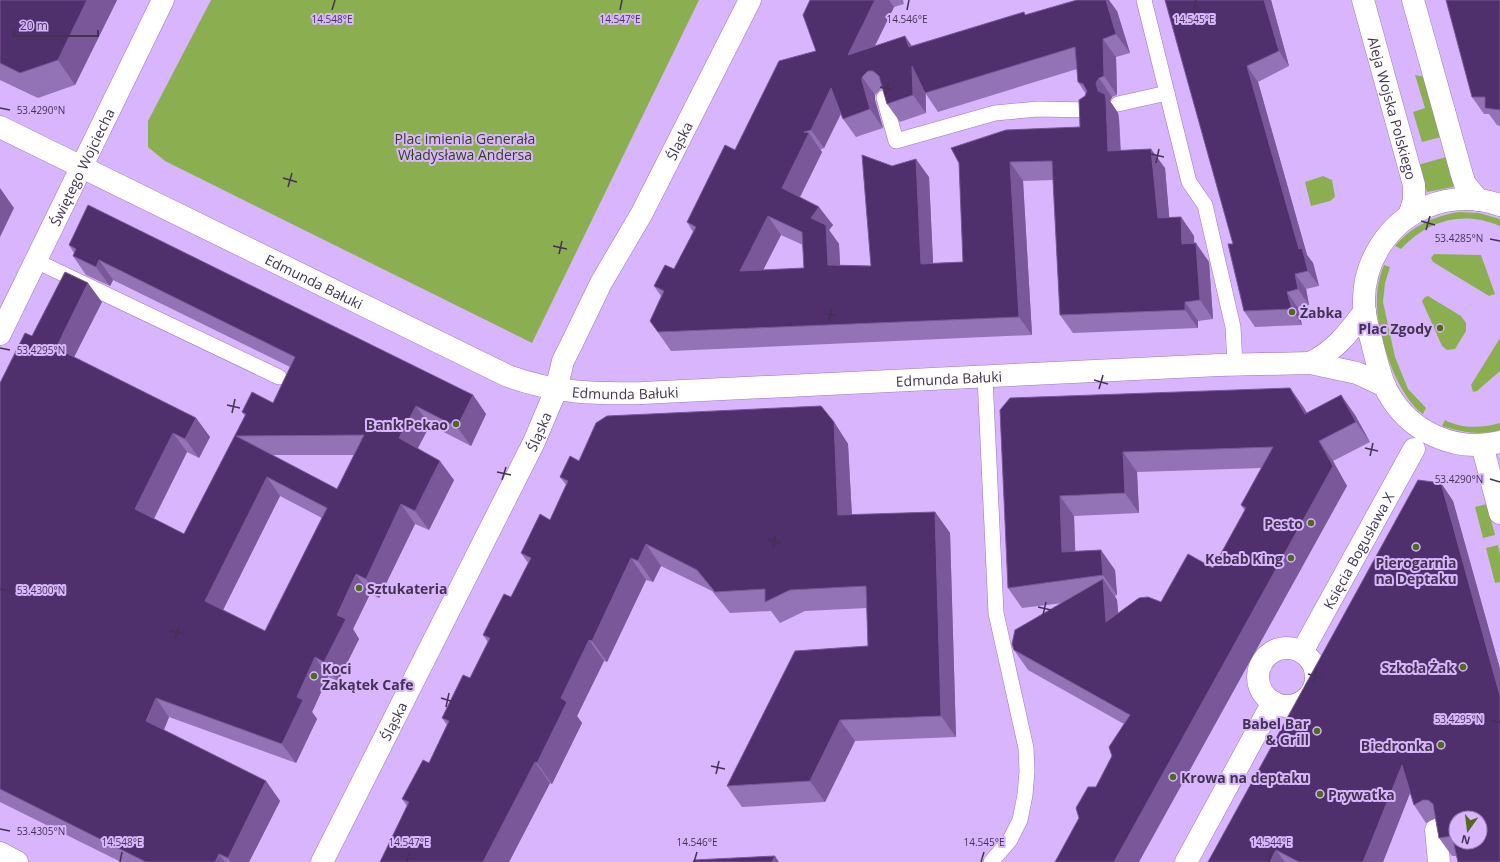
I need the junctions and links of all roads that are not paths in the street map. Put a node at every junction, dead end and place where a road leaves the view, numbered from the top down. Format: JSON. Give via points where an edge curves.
{"nodes":[{"id":1,"x":163,"y":0,"type":"edge"},
{"id":2,"x":750,"y":0,"type":"edge"},
{"id":3,"x":1144,"y":0,"type":"edge"},
{"id":4,"x":1363,"y":0,"type":"edge"},
{"id":5,"x":1413,"y":0,"type":"edge"},
{"id":6,"x":1168,"y":93,"type":"junction"},
{"id":7,"x":884,"y":98,"type":"edge"},
{"id":8,"x":1118,"y":104,"type":"dead end"},
{"id":9,"x":1091,"y":110,"type":"edge"},
{"id":10,"x":0,"y":127,"type":"edge"},
{"id":11,"x":82,"y":167,"type":"junction"},
{"id":12,"x":1478,"y":200,"type":"junction"},
{"id":13,"x":1500,"y":206,"type":"edge"},
{"id":14,"x":1409,"y":216,"type":"junction"},
{"id":15,"x":36,"y":261,"type":"junction"},
{"id":16,"x":5,"y":311,"type":"edge"},
{"id":17,"x":1365,"y":311,"type":"junction"},
{"id":18,"x":0,"y":334,"type":"edge"},
{"id":19,"x":1310,"y":363,"type":"junction"},
{"id":20,"x":1235,"y":365,"type":"junction"},
{"id":21,"x":279,"y":377,"type":"dead end"},
{"id":22,"x":985,"y":377,"type":"junction"},
{"id":23,"x":1385,"y":386,"type":"junction"},
{"id":24,"x":556,"y":390,"type":"junction"},
{"id":25,"x":1491,"y":444,"type":"edge"},
{"id":26,"x":1414,"y":449,"type":"dead end"},
{"id":27,"x":1500,"y":513,"type":"edge"},
{"id":28,"x":1302,"y":652,"type":"junction"},
{"id":29,"x":1273,"y":702,"type":"junction"},
{"id":30,"x":1436,"y":830,"type":"edge"},
{"id":31,"x":0,"y":853,"type":"edge"},
{"id":32,"x":17,"y":862,"type":"edge"},
{"id":33,"x":322,"y":862,"type":"edge"},
{"id":34,"x":991,"y":862,"type":"edge"},
{"id":35,"x":1186,"y":862,"type":"edge"},
{"id":36,"x":1439,"y":862,"type":"edge"}],
"edges":[{"from":1,"to":11,"type":"street","name":"Świętego Wojciecha"},
{"from":2,"to":24,"type":"street","name":"Śląska","via":[[638,219],[601,283],[563,361]]},
{"from":3,"to":6,"type":"lane"},
{"from":4,"to":14,"type":"street","name":"Aleja Wojska Polskiego","via":[[1414,185],[1414,200]]},
{"from":5,"to":12,"type":"street","via":[[1462,175],[1465,184]]},
{"from":6,"to":8,"type":"lane"},
{"from":6,"to":20,"type":"lane","via":[[1190,182],[1205,205],[1233,327]]},
{"from":7,"to":9,"type":"lane","via":[[896,141],[995,113],[1038,109]]},
{"from":10,"to":11,"type":"street","name":"Edmunda Bałuki"},
{"from":11,"to":15,"type":"street","name":"Świętego Wojciecha"},
{"from":11,"to":24,"type":"street","name":"Edmunda Bałuki","via":[[508,376]]},
{"from":12,"to":13,"type":"street"},
{"from":12,"to":14,"type":"street","via":[[1441,202]]},
{"from":14,"to":17,"type":"street","via":[[1388,234],[1372,261],[1365,289]]},
{"from":15,"to":16,"type":"street","name":"Świętego Wojciecha"},
{"from":15,"to":21,"type":"lane"},
{"from":16,"to":18,"type":"street","name":"Świętego Wojciecha"},
{"from":17,"to":19,"type":"street","name":"Edmunda Bałuki","via":[[1338,345],[1325,356]]},
{"from":17,"to":23,"type":"street"},
{"from":19,"to":20,"type":"street","name":"Edmunda Bałuki"},
{"from":19,"to":23,"type":"street","name":"Edmunda Bałuki","via":[[1357,373]]},
{"from":20,"to":22,"type":"street","name":"Edmunda Bałuki"},
{"from":22,"to":24,"type":"street","name":"Edmunda Bałuki","via":[[642,393],[598,394]]},
{"from":22,"to":34,"type":"lane","via":[[996,613],[1026,748],[1027,771],[1020,820],[1010,840]]},
{"from":23,"to":25,"type":"street","via":[[1404,414],[1425,431],[1448,441]]},
{"from":24,"to":33,"type":"street","name":"Śląska","via":[[534,442]]},
{"from":25,"to":27,"type":"street"},
{"from":26,"to":28,"type":"street","name":"Księcia Bogusława X"},
{"from":28,"to":29,"type":"street","via":[[1310,658],[1316,672],[1315,686],[1310,695],[1303,702],[1294,705],[1284,706]]},
{"from":28,"to":29,"type":"street","via":[[1294,648],[1275,650],[1262,663],[1258,681],[1261,689]]},
{"from":29,"to":35,"type":"street"},
{"from":30,"to":36,"type":"street"},
{"from":31,"to":32,"type":"street"}]}
